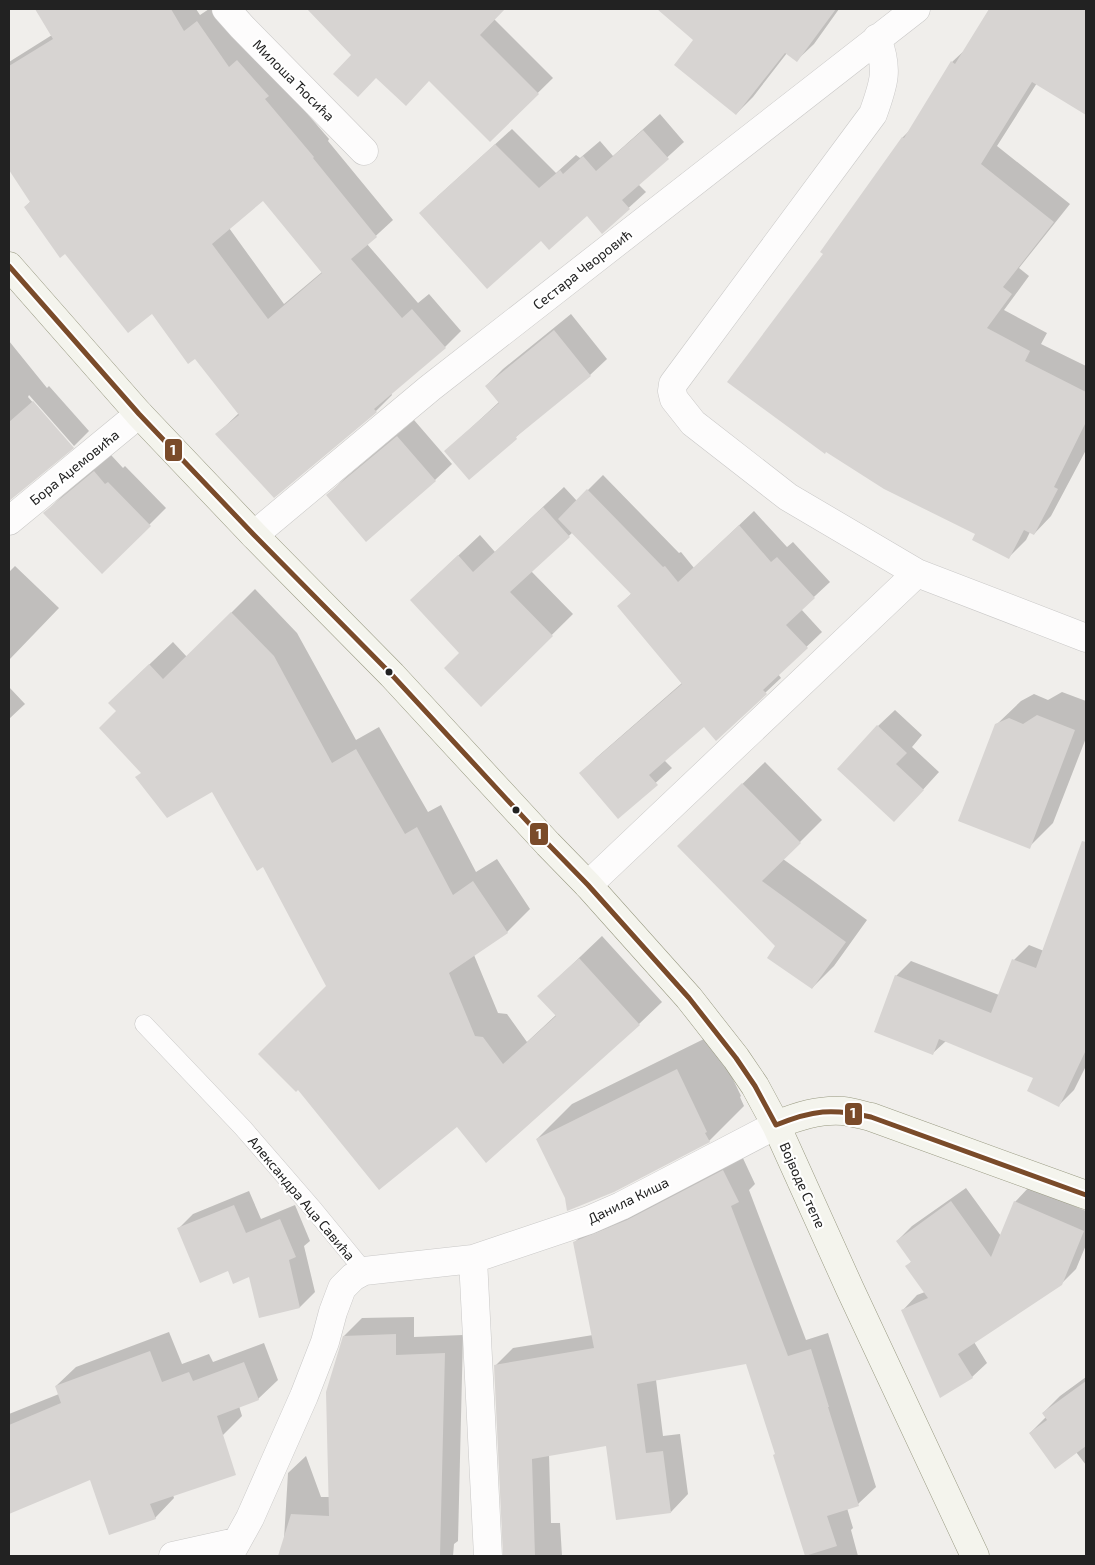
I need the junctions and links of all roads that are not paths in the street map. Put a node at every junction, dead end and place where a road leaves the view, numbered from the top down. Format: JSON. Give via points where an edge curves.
{"nodes":[{"id":1,"x":226,"y":9,"type":"edge"},
{"id":2,"x":916,"y":9,"type":"edge"},
{"id":3,"x":877,"y":38,"type":"junction"},
{"id":4,"x":364,"y":150,"type":"dead end"},
{"id":5,"x":9,"y":266,"type":"edge"},
{"id":6,"x":138,"y":414,"type":"junction"},
{"id":7,"x":9,"y":521,"type":"edge"},
{"id":8,"x":254,"y":536,"type":"junction"},
{"id":9,"x":917,"y":573,"type":"junction"},
{"id":10,"x":1086,"y":638,"type":"edge"},
{"id":11,"x":588,"y":884,"type":"junction"},
{"id":12,"x":144,"y":1024,"type":"dead end"},
{"id":13,"x":776,"y":1125,"type":"junction"},
{"id":14,"x":1084,"y":1189,"type":"edge"},
{"id":15,"x":473,"y":1259,"type":"junction"},
{"id":16,"x":364,"y":1271,"type":"junction"},
{"id":17,"x":232,"y":1549,"type":"edge"},
{"id":18,"x":173,"y":1556,"type":"edge"},
{"id":19,"x":488,"y":1556,"type":"edge"},
{"id":20,"x":975,"y":1556,"type":"edge"}],
"edges":[{"from":1,"to":4,"type":"street","name":"Милоша Ћосића"},
{"from":2,"to":3,"type":"street","name":"Сестара Чворовић"},
{"from":3,"to":8,"type":"street","name":"Сестара Чворовић","via":[[430,388]]},
{"from":3,"to":9,"type":"street","via":[[885,70],[873,114],[673,384],[672,391],[674,399],[694,423],[788,497]]},
{"from":5,"to":6,"type":"main road","name":"Војводе Степе"},
{"from":6,"to":7,"type":"street","name":"Бора Аџемовића"},
{"from":6,"to":8,"type":"main road","name":"Војводе Степе"},
{"from":8,"to":11,"type":"main road","name":"Војводе Степе","via":[[392,675]]},
{"from":9,"to":10,"type":"street"},
{"from":9,"to":11,"type":"street"},
{"from":11,"to":13,"type":"main road","name":"Војводе Степе","via":[[689,998],[725,1044],[755,1086]]},
{"from":12,"to":16,"type":"lane","name":"Александра Аца Савића","via":[[243,1128]]},
{"from":13,"to":14,"type":"main road","via":[[800,1115],[820,1112],[842,1111],[871,1117]]},
{"from":13,"to":15,"type":"street","name":"Данила Киша","via":[[604,1214]]},
{"from":13,"to":20,"type":"main road","name":"Војводе Степе"},
{"from":15,"to":16,"type":"street","name":"Данила Киша"},
{"from":15,"to":19,"type":"street"},
{"from":16,"to":17,"type":"street","name":"Александра Аца Савића","via":[[342,1288],[326,1342],[304,1396],[250,1518]]},
{"from":17,"to":18,"type":"street"}]}
